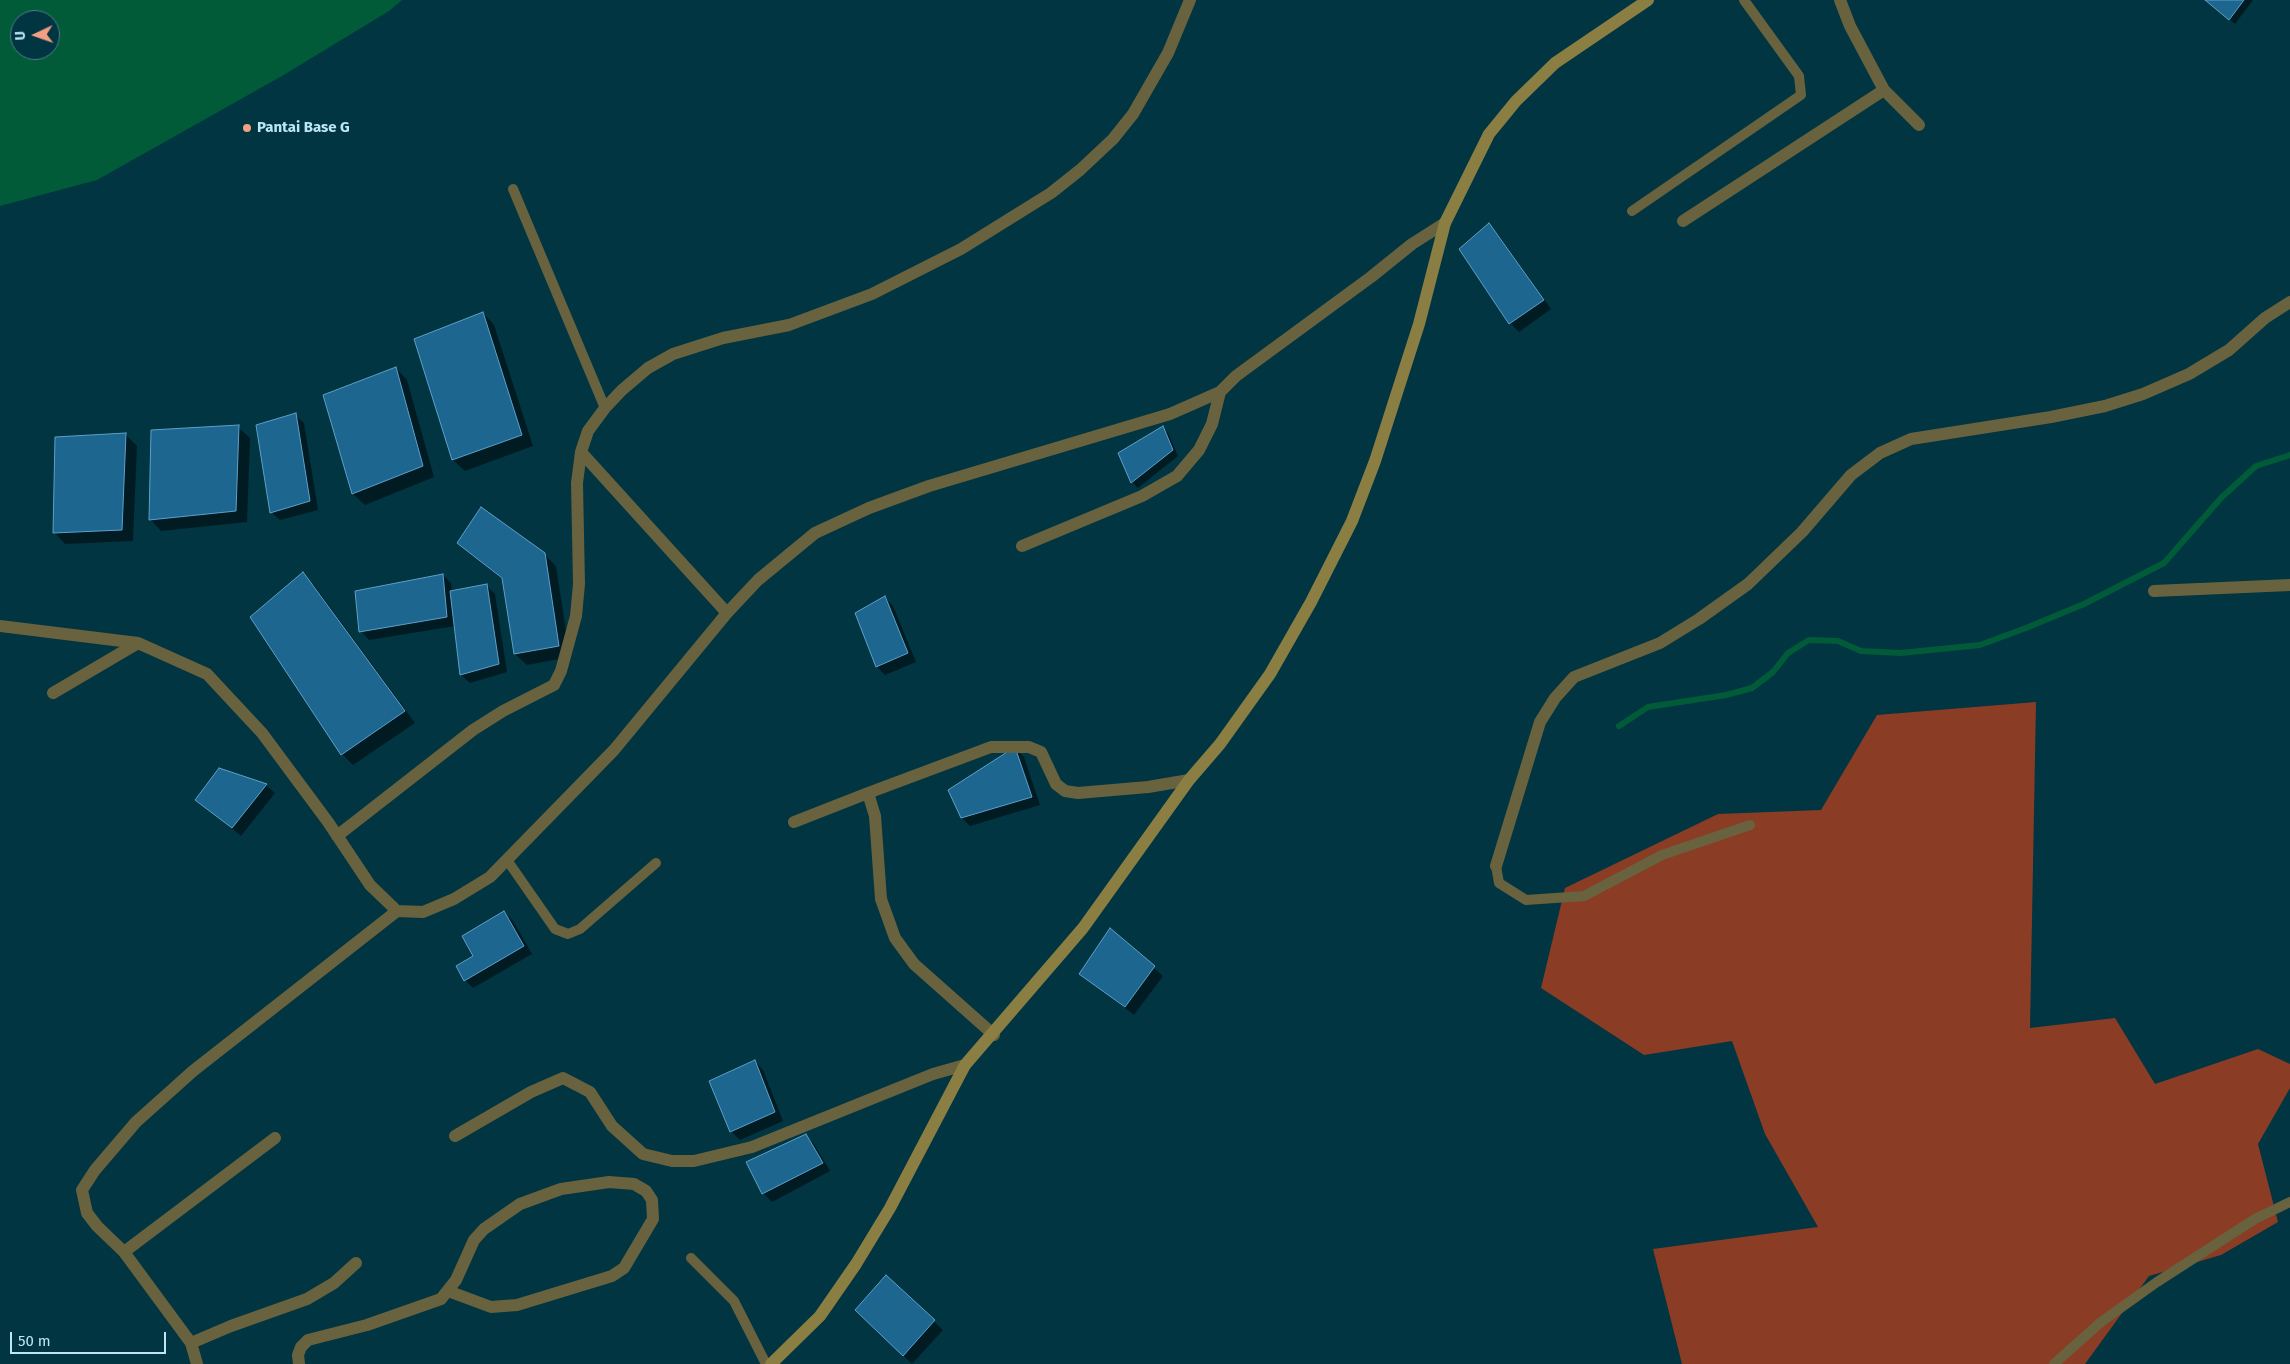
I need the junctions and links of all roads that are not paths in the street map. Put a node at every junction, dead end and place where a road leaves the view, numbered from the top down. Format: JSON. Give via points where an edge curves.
{"nodes":[{"id":1,"x":1190,"y":0,"type":"edge"},
{"id":2,"x":1648,"y":0,"type":"edge"},
{"id":3,"x":1744,"y":0,"type":"edge"},
{"id":4,"x":1840,"y":0,"type":"edge"},
{"id":5,"x":1884,"y":90,"type":"junction"},
{"id":6,"x":1918,"y":125,"type":"dead end"},
{"id":7,"x":513,"y":189,"type":"dead end"},
{"id":8,"x":1632,"y":211,"type":"dead end"},
{"id":9,"x":1683,"y":221,"type":"dead end"},
{"id":10,"x":1445,"y":223,"type":"junction"},
{"id":11,"x":2290,"y":302,"type":"edge"},
{"id":12,"x":1220,"y":392,"type":"junction"},
{"id":13,"x":605,"y":408,"type":"junction"},
{"id":14,"x":581,"y":452,"type":"junction"},
{"id":15,"x":1022,"y":546,"type":"dead end"},
{"id":16,"x":2290,"y":585,"type":"edge"},
{"id":17,"x":2154,"y":591,"type":"dead end"},
{"id":18,"x":727,"y":613,"type":"junction"},
{"id":19,"x":0,"y":626,"type":"edge"},
{"id":20,"x":138,"y":643,"type":"junction"},
{"id":21,"x":53,"y":693,"type":"dead end"},
{"id":22,"x":1190,"y":780,"type":"junction"},
{"id":23,"x":868,"y":793,"type":"junction"},
{"id":24,"x":794,"y":822,"type":"dead end"},
{"id":25,"x":1750,"y":826,"type":"dead end"},
{"id":26,"x":337,"y":836,"type":"junction"},
{"id":27,"x":507,"y":860,"type":"junction"},
{"id":28,"x":656,"y":863,"type":"dead end"},
{"id":29,"x":1496,"y":866,"type":"joint"},
{"id":30,"x":397,"y":911,"type":"junction"},
{"id":31,"x":994,"y":1035,"type":"junction"},
{"id":32,"x":966,"y":1065,"type":"junction"},
{"id":33,"x":455,"y":1136,"type":"dead end"},
{"id":34,"x":275,"y":1138,"type":"dead end"},
{"id":35,"x":2290,"y":1202,"type":"edge"},
{"id":36,"x":124,"y":1252,"type":"junction"},
{"id":37,"x":691,"y":1258,"type":"dead end"},
{"id":38,"x":356,"y":1263,"type":"dead end"},
{"id":39,"x":448,"y":1291,"type":"junction"},
{"id":40,"x":192,"y":1343,"type":"junction"},
{"id":41,"x":197,"y":1364,"type":"edge"},
{"id":42,"x":298,"y":1364,"type":"edge"},
{"id":43,"x":766,"y":1364,"type":"edge"},
{"id":44,"x":771,"y":1364,"type":"edge"},
{"id":45,"x":2054,"y":1364,"type":"edge"}],
"edges":[{"from":1,"to":13,"type":"street","via":[[1168,52],[1133,114],[1113,139],[1051,193],[961,249],[872,294],[789,325],[723,338],[673,354],[648,368]]},
{"from":2,"to":10,"type":"street","via":[[1555,63],[1516,101],[1489,134]]},
{"from":3,"to":8,"type":"lane","via":[[1799,76],[1801,94]]},
{"from":4,"to":5,"type":"street"},
{"from":5,"to":6,"type":"street"},
{"from":5,"to":9,"type":"street"},
{"from":7,"to":13,"type":"lane"},
{"from":10,"to":12,"type":"street","via":[[1412,244],[1236,376]]},
{"from":10,"to":22,"type":"street","via":[[1419,324],[1376,460],[1352,521],[1270,674]]},
{"from":11,"to":29,"type":"street","via":[[2265,318],[2229,350],[2189,374],[2143,394],[2051,417],[1911,439],[1880,453],[1851,475],[1802,532],[1748,584],[1660,643],[1574,677],[1540,722]]},
{"from":12,"to":15,"type":"street","via":[[1212,424],[1199,450],[1177,476],[1142,496]]},
{"from":12,"to":18,"type":"street","via":[[1170,414],[929,486],[869,508],[815,533],[758,580]]},
{"from":13,"to":14,"type":"street","via":[[588,431]]},
{"from":14,"to":18,"type":"street"},
{"from":14,"to":26,"type":"street","via":[[577,483],[579,584],[576,616],[554,685],[474,730]]},
{"from":16,"to":17,"type":"street"},
{"from":18,"to":27,"type":"street","via":[[614,750]]},
{"from":19,"to":20,"type":"street"},
{"from":20,"to":21,"type":"street"},
{"from":20,"to":26,"type":"street","via":[[208,674],[262,733]]},
{"from":22,"to":23,"type":"street","via":[[1148,787],[1078,793],[1065,791],[1056,784],[1042,752],[1029,747],[990,747]]},
{"from":22,"to":31,"type":"street","via":[[1083,928]]},
{"from":23,"to":24,"type":"street"},
{"from":23,"to":31,"type":"street","via":[[875,816],[881,899],[895,938],[914,964]]},
{"from":25,"to":29,"type":"lane","via":[[1662,855],[1584,896],[1526,900],[1499,883]]},
{"from":26,"to":30,"type":"street","via":[[370,885]]},
{"from":27,"to":28,"type":"lane","via":[[555,929],[568,934],[580,929]]},
{"from":27,"to":30,"type":"street","via":[[490,877],[454,899],[423,912]]},
{"from":30,"to":36,"type":"street","via":[[193,1071],[136,1122],[95,1170],[82,1190],[88,1213]]},
{"from":31,"to":32,"type":"street"},
{"from":32,"to":33,"type":"street","via":[[933,1074],[752,1147],[694,1161],[672,1162],[643,1154],[612,1126],[590,1092],[563,1078],[531,1092]]},
{"from":32,"to":44,"type":"street","via":[[890,1208],[856,1264],[820,1316]]},
{"from":34,"to":36,"type":"street"},
{"from":35,"to":45,"type":"lane","via":[[2256,1219],[2157,1282],[2101,1322]]},
{"from":36,"to":40,"type":"street"},
{"from":37,"to":43,"type":"lane","via":[[734,1301]]},
{"from":38,"to":40,"type":"street","via":[[334,1283],[307,1299]]},
{"from":39,"to":39,"type":"street","via":[[474,1240],[520,1204],[561,1189],[609,1182],[634,1184],[646,1191],[652,1200],[652,1219],[624,1268],[612,1276],[517,1305],[491,1306]]},
{"from":39,"to":42,"type":"street","via":[[441,1300],[367,1325],[308,1340],[301,1347]]},
{"from":40,"to":41,"type":"street"}]}
